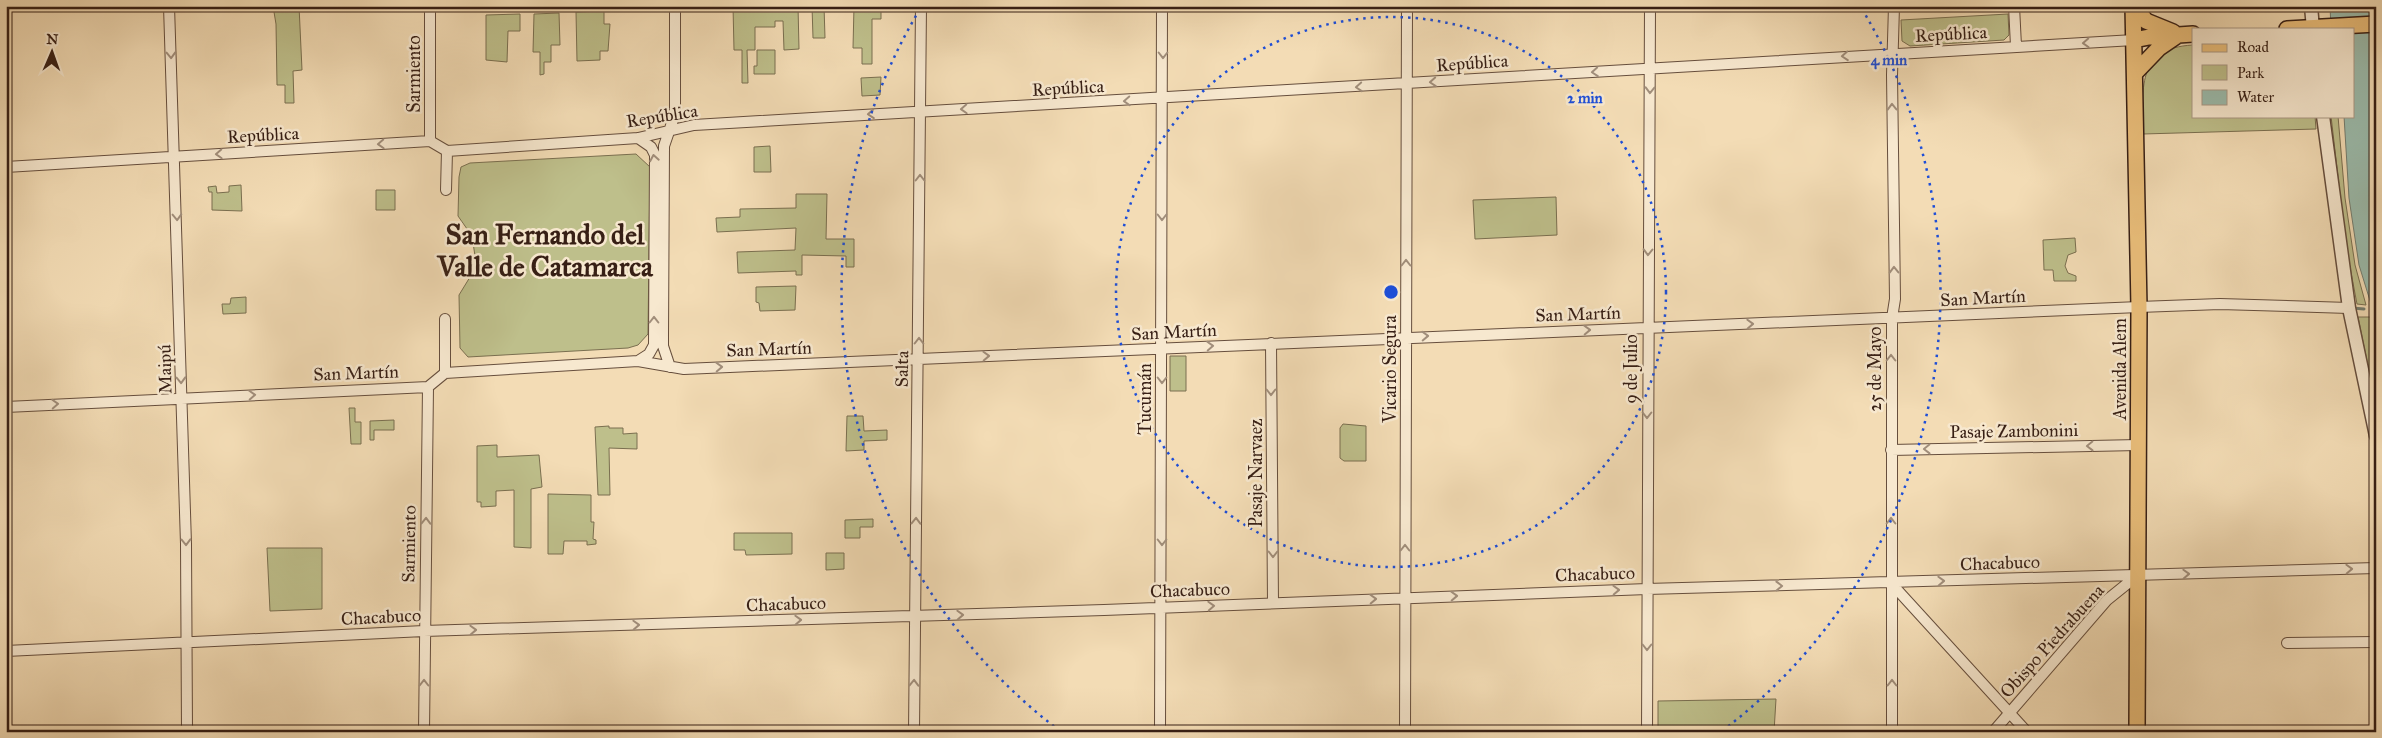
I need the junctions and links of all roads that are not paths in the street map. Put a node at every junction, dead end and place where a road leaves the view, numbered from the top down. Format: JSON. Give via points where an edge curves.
{"nodes":[{"id":1,"x":169,"y":6,"type":"edge"},
{"id":2,"x":430,"y":6,"type":"edge"},
{"id":3,"x":675,"y":6,"type":"edge"},
{"id":4,"x":921,"y":6,"type":"edge"},
{"id":5,"x":1162,"y":6,"type":"edge"},
{"id":6,"x":1407,"y":6,"type":"edge"},
{"id":7,"x":1650,"y":6,"type":"edge"},
{"id":8,"x":1894,"y":6,"type":"edge"},
{"id":9,"x":2014,"y":6,"type":"edge"},
{"id":10,"x":2134,"y":6,"type":"edge"},
{"id":11,"x":2311,"y":6,"type":"edge"},
{"id":12,"x":2376,"y":24,"type":"edge"},
{"id":13,"x":2317,"y":28,"type":"edge"},
{"id":14,"x":2186,"y":34,"type":"edge"},
{"id":15,"x":2134,"y":40,"type":"junction"},
{"id":16,"x":2016,"y":46,"type":"junction"},
{"id":17,"x":1894,"y":53,"type":"junction"},
{"id":18,"x":1650,"y":68,"type":"junction"},
{"id":19,"x":2135,"y":73,"type":"junction"},
{"id":20,"x":1407,"y":84,"type":"junction"},
{"id":21,"x":1163,"y":99,"type":"junction"},
{"id":22,"x":920,"y":111,"type":"junction"},
{"id":23,"x":2323,"y":118,"type":"edge"},
{"id":24,"x":667,"y":131,"type":"junction"},
{"id":25,"x":638,"y":138,"type":"junction"},
{"id":26,"x":430,"y":141,"type":"junction"},
{"id":27,"x":447,"y":150,"type":"junction"},
{"id":28,"x":174,"y":156,"type":"junction"},
{"id":29,"x":6,"y":167,"type":"edge"},
{"id":30,"x":446,"y":190,"type":"dead end"},
{"id":31,"x":2139,"y":306,"type":"junction"},
{"id":32,"x":2349,"y":308,"type":"junction"},
{"id":33,"x":1892,"y":318,"type":"junction"},
{"id":34,"x":445,"y":319,"type":"dead end"},
{"id":35,"x":1648,"y":327,"type":"junction"},
{"id":36,"x":1406,"y":336,"type":"junction"},
{"id":37,"x":1271,"y":343,"type":"junction"},
{"id":38,"x":1162,"y":349,"type":"junction"},
{"id":39,"x":919,"y":358,"type":"junction"},
{"id":40,"x":638,"y":361,"type":"junction"},
{"id":41,"x":670,"y":367,"type":"junction"},
{"id":42,"x":445,"y":373,"type":"junction"},
{"id":43,"x":428,"y":387,"type":"junction"},
{"id":44,"x":182,"y":398,"type":"junction"},
{"id":45,"x":6,"y":407,"type":"edge"},
{"id":46,"x":2376,"y":436,"type":"edge"},
{"id":47,"x":2138,"y":445,"type":"junction"},
{"id":48,"x":1891,"y":450,"type":"junction"},
{"id":49,"x":2376,"y":568,"type":"edge"},
{"id":50,"x":2138,"y":575,"type":"junction"},
{"id":51,"x":1892,"y":583,"type":"junction"},
{"id":52,"x":1647,"y":589,"type":"junction"},
{"id":53,"x":1405,"y":597,"type":"junction"},
{"id":54,"x":1273,"y":603,"type":"junction"},
{"id":55,"x":1162,"y":608,"type":"junction"},
{"id":56,"x":915,"y":616,"type":"junction"},
{"id":57,"x":424,"y":631,"type":"junction"},
{"id":58,"x":188,"y":642,"type":"junction"},
{"id":59,"x":2376,"y":642,"type":"edge"},
{"id":60,"x":2287,"y":643,"type":"dead end"},
{"id":61,"x":6,"y":651,"type":"edge"},
{"id":62,"x":2010,"y":713,"type":"junction"},
{"id":63,"x":187,"y":732,"type":"edge"},
{"id":64,"x":424,"y":732,"type":"edge"},
{"id":65,"x":914,"y":732,"type":"edge"},
{"id":66,"x":1160,"y":732,"type":"edge"},
{"id":67,"x":1405,"y":732,"type":"edge"},
{"id":68,"x":1647,"y":732,"type":"edge"},
{"id":69,"x":1892,"y":732,"type":"edge"},
{"id":70,"x":1993,"y":732,"type":"edge"},
{"id":71,"x":2027,"y":732,"type":"edge"},
{"id":72,"x":2137,"y":732,"type":"edge"}],
"edges":[{"from":1,"to":28,"type":"street","name":"Maipú","one_way":true},
{"from":2,"to":26,"type":"street","name":"Sarmiento"},
{"from":3,"to":24,"type":"street","via":[[675,114]]},
{"from":4,"to":22,"type":"street","name":"Salta"},
{"from":5,"to":21,"type":"street","name":"Tucumán","one_way":true},
{"from":6,"to":20,"type":"street","name":"Vicario Segura"},
{"from":7,"to":18,"type":"street","name":"9 de Julio"},
{"from":8,"to":17,"type":"street","name":"25 de Mayo"},
{"from":9,"to":16,"type":"street"},
{"from":10,"to":14,"type":"main road","via":[[2146,20]]},
{"from":10,"to":15,"type":"main road","name":"Avenida Alem"},
{"from":11,"to":13,"type":"street"},
{"from":12,"to":13,"type":"main road"},
{"from":14,"to":15,"type":"main road"},
{"from":14,"to":19,"type":"main road","via":[[2159,48]]},
{"from":15,"to":16,"type":"street","name":"República","one_way":true},
{"from":15,"to":19,"type":"main road","name":"Avenida Alem"},
{"from":16,"to":17,"type":"street","name":"República"},
{"from":17,"to":18,"type":"street","name":"República","one_way":true},
{"from":33,"to":17,"type":"street","name":"25 de Mayo","one_way":true,"via":[[1895,299]]},
{"from":18,"to":20,"type":"street","name":"República","one_way":true},
{"from":18,"to":35,"type":"street","name":"9 de Julio","one_way":true},
{"from":19,"to":31,"type":"main road","name":"Avenida Alem"},
{"from":20,"to":21,"type":"street","name":"República","one_way":true},
{"from":36,"to":20,"type":"street","name":"Vicario Segura","one_way":true},
{"from":21,"to":22,"type":"street","name":"República","one_way":true},
{"from":21,"to":38,"type":"street","name":"Tucumán","one_way":true},
{"from":22,"to":24,"type":"street","name":"República","one_way":true,"via":[[694,125]]},
{"from":39,"to":22,"type":"street","name":"Salta","one_way":true},
{"from":23,"to":32,"type":"street"},
{"from":24,"to":25,"type":"street","name":"República"},
{"from":24,"to":41,"type":"street","via":[[664,146],[663,346]]},
{"from":25,"to":27,"type":"street","name":"República"},
{"from":40,"to":25,"type":"street","one_way":true,"via":[[649,354],[654,345],[655,156],[651,147]]},
{"from":26,"to":27,"type":"street"},
{"from":26,"to":28,"type":"street","name":"República","one_way":true},
{"from":27,"to":30,"type":"street"},
{"from":28,"to":29,"type":"street","name":"República"},
{"from":28,"to":44,"type":"street","name":"Maipú","one_way":true},
{"from":31,"to":32,"type":"street","name":"San Martín","via":[[2220,304]]},
{"from":31,"to":33,"type":"street","name":"San Martín"},
{"from":31,"to":47,"type":"main road","name":"Avenida Alem"},
{"from":32,"to":46,"type":"street"},
{"from":35,"to":33,"type":"street","name":"San Martín","one_way":true},
{"from":48,"to":33,"type":"street","name":"25 de Mayo","one_way":true},
{"from":34,"to":42,"type":"street"},
{"from":36,"to":35,"type":"street","name":"San Martín","one_way":true},
{"from":35,"to":52,"type":"street","name":"9 de Julio","one_way":true},
{"from":36,"to":37,"type":"street","name":"San Martín"},
{"from":53,"to":36,"type":"street","name":"Vicario Segura","one_way":true},
{"from":38,"to":37,"type":"street","name":"San Martín","one_way":true},
{"from":37,"to":54,"type":"street","name":"Pasaje Narvaez","one_way":true},
{"from":39,"to":38,"type":"street","name":"San Martín","one_way":true},
{"from":38,"to":55,"type":"street","name":"Tucumán","one_way":true},
{"from":41,"to":39,"type":"street","name":"San Martín","one_way":true,"via":[[684,369]]},
{"from":56,"to":39,"type":"street","name":"Salta","one_way":true},
{"from":40,"to":41,"type":"street","name":"San Martín"},
{"from":40,"to":42,"type":"street","name":"San Martín"},
{"from":42,"to":43,"type":"street"},
{"from":44,"to":43,"type":"street","name":"San Martín","one_way":true},
{"from":57,"to":43,"type":"street","name":"Sarmiento","one_way":true},
{"from":45,"to":44,"type":"street","name":"San Martín","one_way":true},
{"from":44,"to":58,"type":"street","name":"Maipú","one_way":true},
{"from":47,"to":48,"type":"street","name":"Pasaje Zambonini","one_way":true},
{"from":47,"to":50,"type":"main road","name":"Avenida Alem"},
{"from":51,"to":48,"type":"street","name":"25 de Mayo","one_way":true},
{"from":50,"to":49,"type":"street","name":"Chacabuco","one_way":true},
{"from":51,"to":50,"type":"street","name":"Chacabuco","one_way":true},
{"from":50,"to":62,"type":"street","name":"Obispo Piedrabuena","via":[[2107,600]]},
{"from":50,"to":72,"type":"main road","name":"Avenida Alem"},
{"from":52,"to":51,"type":"street","name":"Chacabuco","one_way":true},
{"from":51,"to":62,"type":"street"},
{"from":69,"to":51,"type":"street","name":"25 de Mayo","one_way":true},
{"from":53,"to":52,"type":"street","name":"Chacabuco","one_way":true},
{"from":52,"to":68,"type":"street","name":"9 de Julio","one_way":true},
{"from":54,"to":53,"type":"street","name":"Chacabuco","one_way":true},
{"from":53,"to":67,"type":"street","name":"Vicario Segura"},
{"from":55,"to":54,"type":"street","name":"Chacabuco","one_way":true},
{"from":56,"to":55,"type":"street","name":"Chacabuco","one_way":true},
{"from":55,"to":66,"type":"street","name":"Tucumán"},
{"from":57,"to":56,"type":"street","name":"Chacabuco","one_way":true},
{"from":65,"to":56,"type":"street","name":"Salta","one_way":true},
{"from":57,"to":58,"type":"street","name":"Chacabuco"},
{"from":64,"to":57,"type":"street","name":"Sarmiento","one_way":true},
{"from":58,"to":61,"type":"street","name":"Chacabuco"},
{"from":58,"to":63,"type":"street","name":"Maipú"},
{"from":59,"to":60,"type":"street"},
{"from":62,"to":70,"type":"street","name":"Obispo Piedrabuena"},
{"from":62,"to":71,"type":"street"}]}
